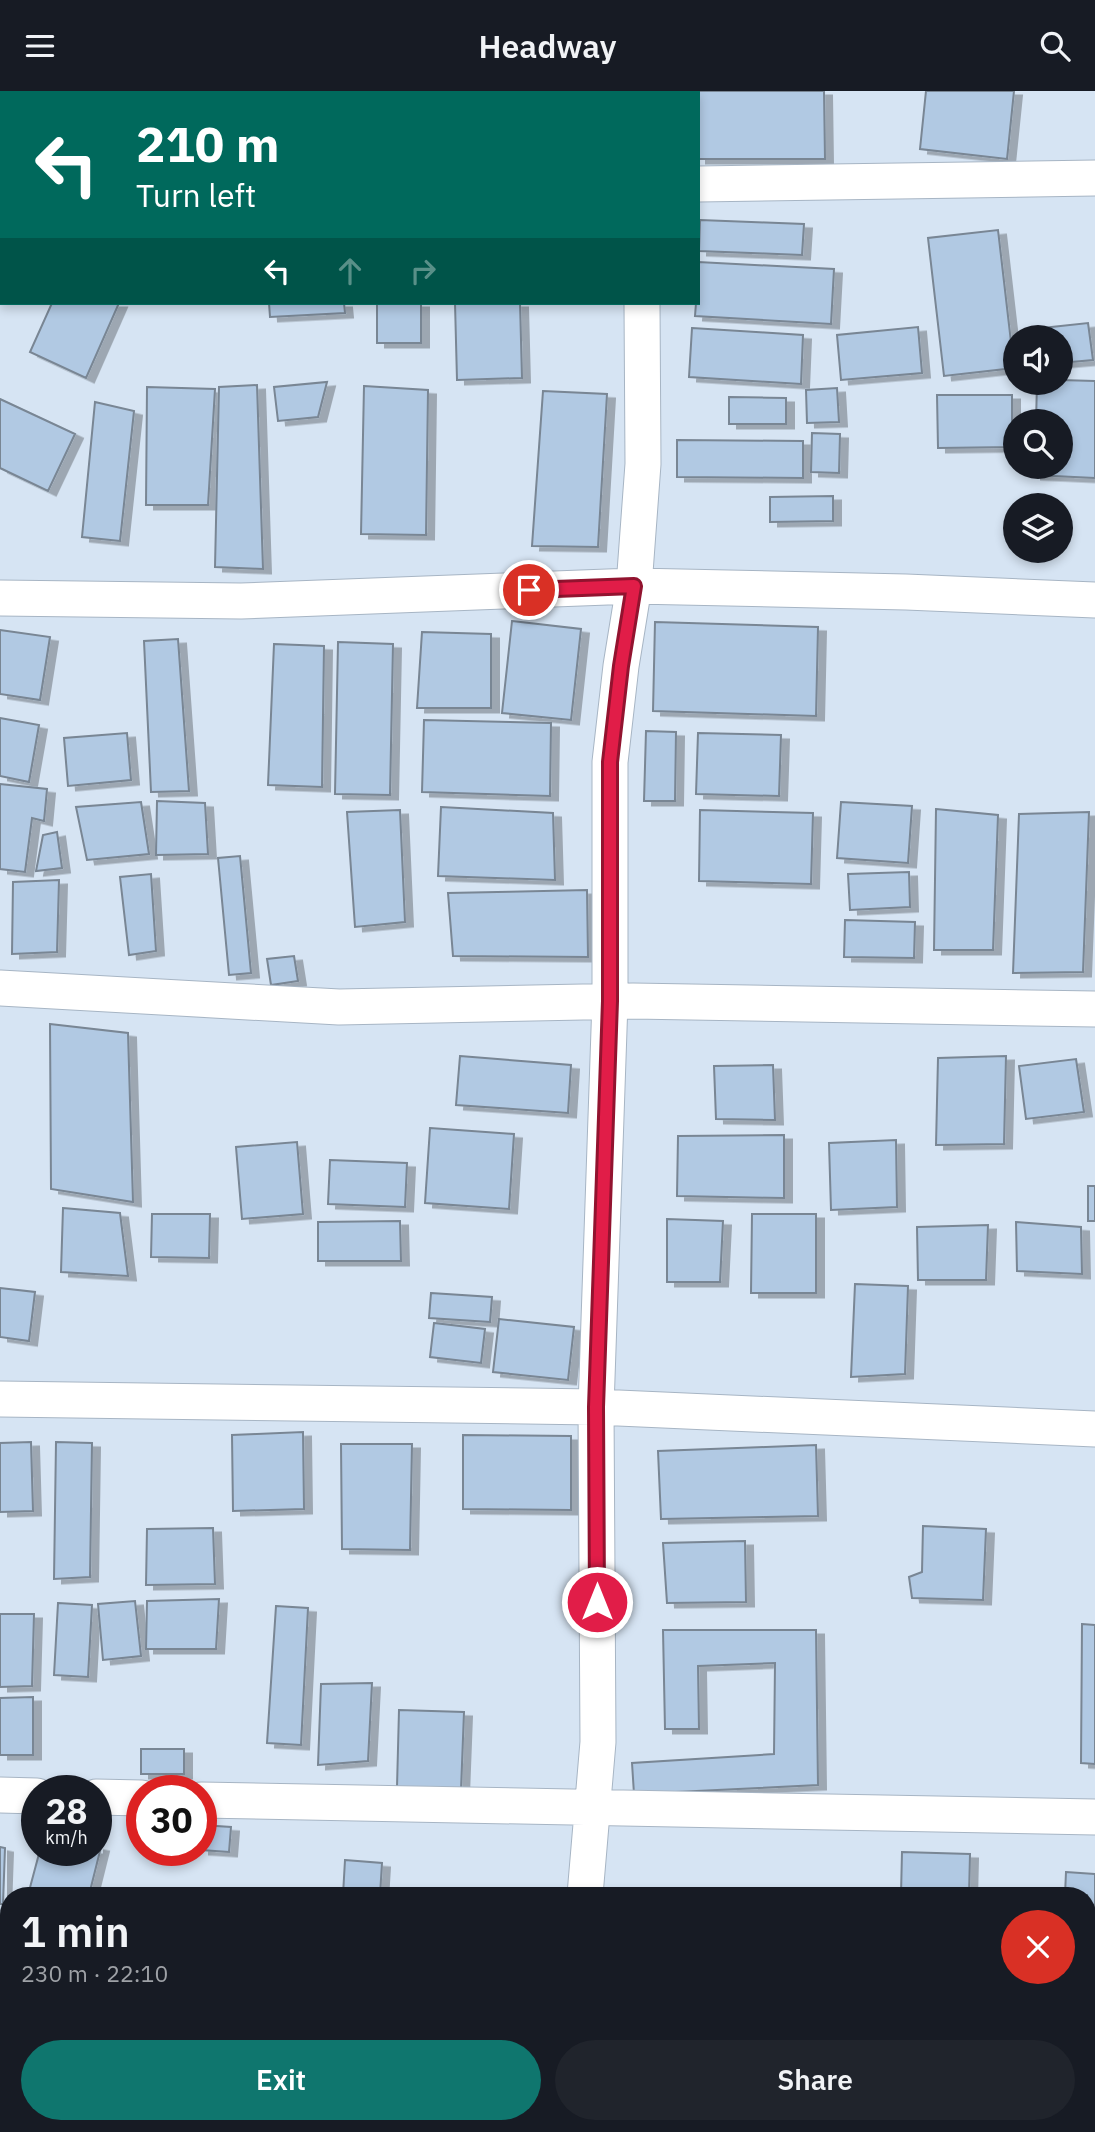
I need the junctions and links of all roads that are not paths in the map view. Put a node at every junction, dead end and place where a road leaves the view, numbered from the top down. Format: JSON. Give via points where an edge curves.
{"nodes":[{"id":1,"x":1095,"y":178,"type":"edge"},
{"id":2,"x":700,"y":184,"type":"edge"},
{"id":3,"x":642,"y":305,"type":"edge"},
{"id":4,"x":634,"y":586,"type":"junction"},
{"id":5,"x":0,"y":598,"type":"edge"},
{"id":6,"x":1095,"y":600,"type":"edge"},
{"id":7,"x":0,"y":988,"type":"edge"},
{"id":8,"x":610,"y":1001,"type":"junction"},
{"id":9,"x":1095,"y":1009,"type":"edge"},
{"id":10,"x":0,"y":1399,"type":"edge"},
{"id":11,"x":596,"y":1407,"type":"junction"},
{"id":12,"x":1095,"y":1429,"type":"edge"},
{"id":13,"x":0,"y":1795,"type":"edge"},
{"id":14,"x":21,"y":1796,"type":"edge"},
{"id":15,"x":217,"y":1800,"type":"edge"},
{"id":16,"x":591,"y":1809,"type":"junction"},
{"id":17,"x":1095,"y":1817,"type":"edge"},
{"id":18,"x":586,"y":1887,"type":"edge"}],
"edges":[{"from":1,"to":2,"type":"street"},
{"from":3,"to":4,"type":"street","via":[[643,464]]},
{"from":4,"to":5,"type":"street","via":[[241,601]]},
{"from":4,"to":6,"type":"street"},
{"from":4,"to":8,"type":"street","via":[[610,762]]},
{"from":7,"to":8,"type":"street","via":[[339,1007]]},
{"from":8,"to":9,"type":"street"},
{"from":8,"to":11,"type":"street"},
{"from":10,"to":11,"type":"street"},
{"from":11,"to":12,"type":"street"},
{"from":11,"to":16,"type":"street","via":[[598,1742]]},
{"from":13,"to":14,"type":"street"},
{"from":15,"to":16,"type":"street"},
{"from":16,"to":17,"type":"street"},
{"from":16,"to":18,"type":"street"}]}
